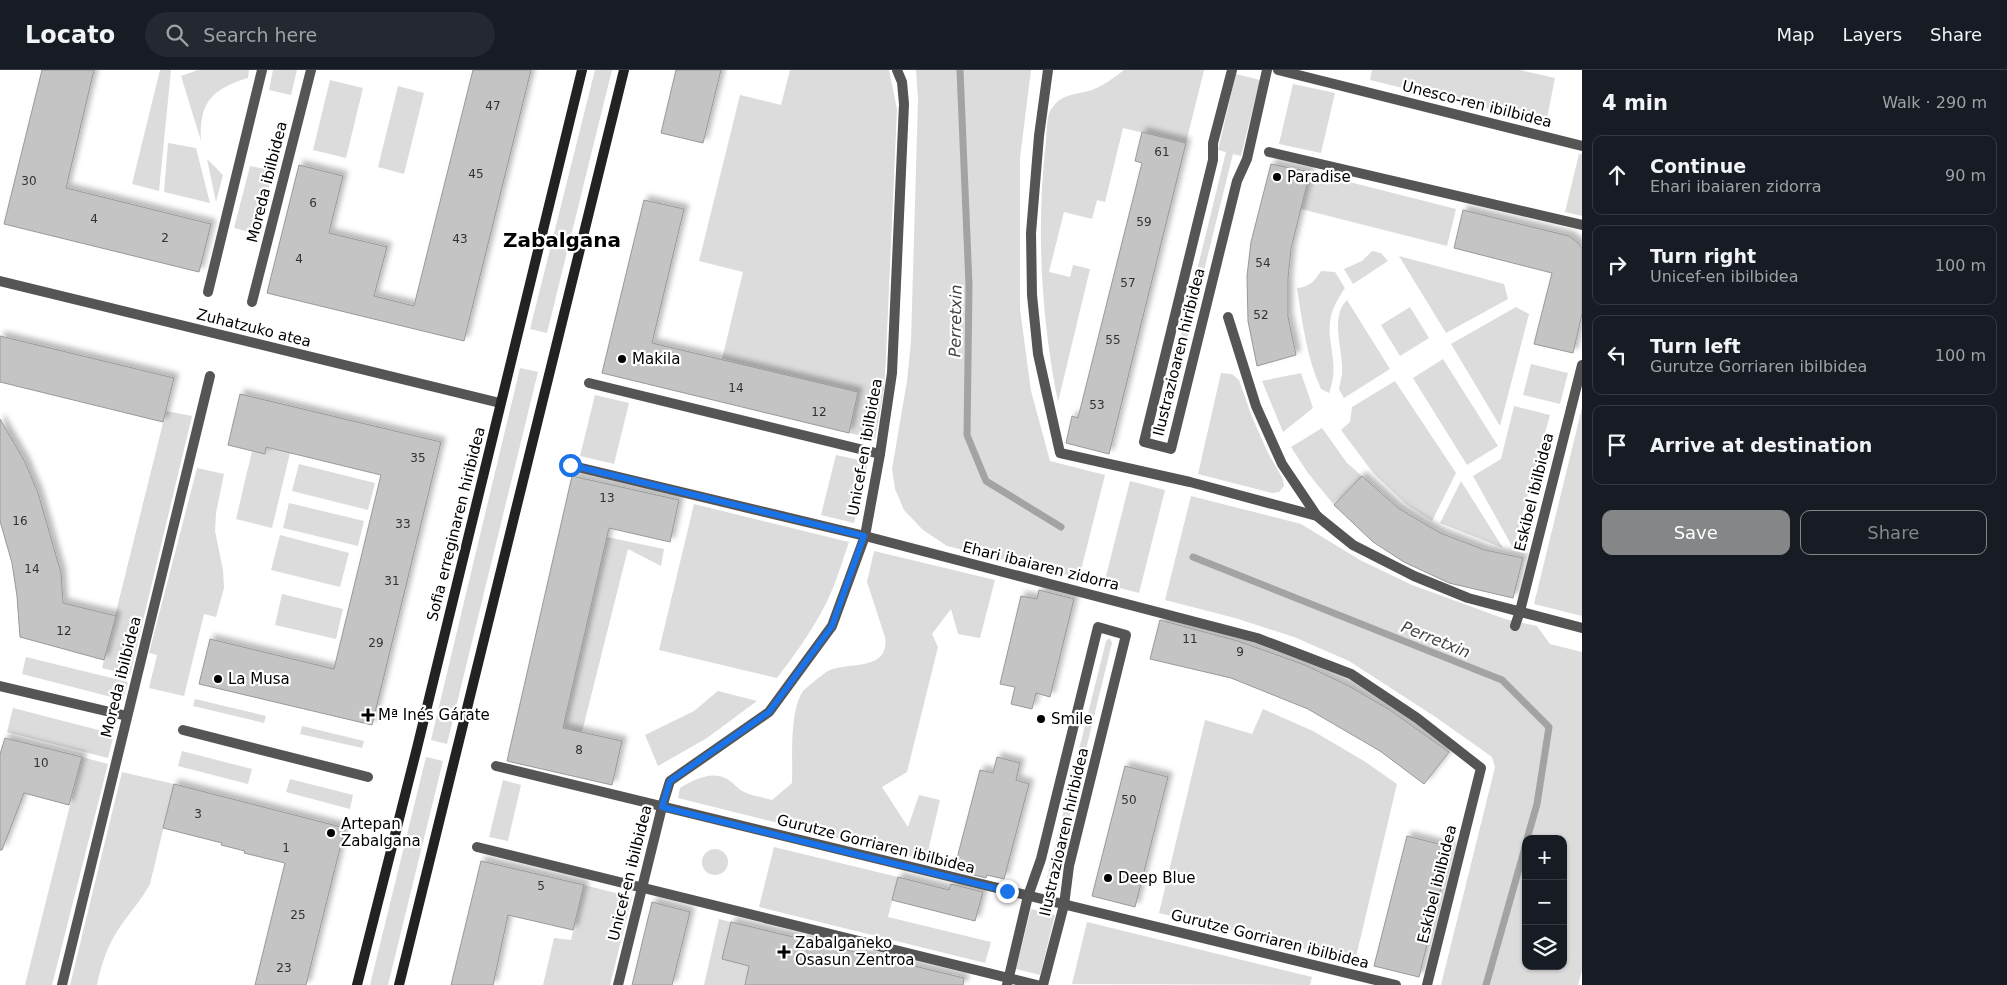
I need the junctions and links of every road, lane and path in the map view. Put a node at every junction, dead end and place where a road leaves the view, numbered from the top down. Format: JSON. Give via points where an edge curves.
{"nodes":[{"id":1,"x":262,"y":70,"type":"edge"},
{"id":2,"x":311,"y":70,"type":"edge"},
{"id":3,"x":582,"y":70,"type":"edge"},
{"id":4,"x":624,"y":70,"type":"edge"},
{"id":5,"x":897,"y":70,"type":"edge"},
{"id":6,"x":1048,"y":70,"type":"edge"},
{"id":7,"x":1232,"y":70,"type":"edge"},
{"id":8,"x":1267,"y":70,"type":"edge"},
{"id":9,"x":1278,"y":70,"type":"edge"},
{"id":10,"x":1582,"y":146,"type":"edge"},
{"id":11,"x":1269,"y":152,"type":"dead end"},
{"id":12,"x":1582,"y":225,"type":"edge"},
{"id":13,"x":0,"y":281,"type":"edge"},
{"id":14,"x":208,"y":292,"type":"dead end"},
{"id":15,"x":252,"y":302,"type":"dead end"},
{"id":16,"x":1228,"y":316,"type":"dead end"},
{"id":17,"x":1582,"y":365,"type":"edge"},
{"id":18,"x":210,"y":376,"type":"dead end"},
{"id":19,"x":589,"y":383,"type":"dead end"},
{"id":20,"x":500,"y":403,"type":"junction"},
{"id":21,"x":880,"y":454,"type":"junction"},
{"id":22,"x":570,"y":465,"type":"dead end"},
{"id":23,"x":1317,"y":516,"type":"junction"},
{"id":24,"x":864,"y":536,"type":"junction"},
{"id":25,"x":1520,"y":611,"type":"junction"},
{"id":26,"x":1514,"y":626,"type":"dead end"},
{"id":27,"x":1582,"y":628,"type":"edge"},
{"id":28,"x":0,"y":686,"type":"edge"},
{"id":29,"x":127,"y":716,"type":"junction"},
{"id":30,"x":183,"y":730,"type":"dead end"},
{"id":31,"x":1477,"y":763,"type":"joint"},
{"id":32,"x":496,"y":766,"type":"dead end"},
{"id":33,"x":368,"y":777,"type":"dead end"},
{"id":34,"x":662,"y":807,"type":"junction"},
{"id":35,"x":477,"y":847,"type":"dead end"},
{"id":36,"x":642,"y":887,"type":"junction"},
{"id":37,"x":1028,"y":896,"type":"junction"},
{"id":38,"x":1064,"y":905,"type":"junction"},
{"id":39,"x":1008,"y":981,"type":"edge"},
{"id":40,"x":62,"y":985,"type":"edge"},
{"id":41,"x":357,"y":985,"type":"edge"},
{"id":42,"x":400,"y":985,"type":"edge"},
{"id":43,"x":618,"y":985,"type":"edge"},
{"id":44,"x":1037,"y":985,"type":"edge"},
{"id":45,"x":1043,"y":985,"type":"edge"},
{"id":46,"x":1396,"y":985,"type":"edge"},
{"id":47,"x":1426,"y":985,"type":"edge"}],
"edges":[{"from":1,"to":14,"type":"street","name":"Moreda ibilbidea"},
{"from":2,"to":15,"type":"street","name":"Moreda ibilbidea"},
{"from":3,"to":20,"type":"main road","name":"Sofia erreginaren hiribidea"},
{"from":4,"to":42,"type":"main road"},
{"from":5,"to":21,"type":"street","name":"Unicef-en ibilbidea","via":[[904,104],[900,213],[892,373]]},
{"from":6,"to":23,"type":"street","via":[[1031,233],[1032,295],[1038,354],[1060,453],[1190,482]]},
{"from":7,"to":8,"type":"street","name":"Ilustrazioaren hiribidea","via":[[1144,442],[1171,449]]},
{"from":9,"to":10,"type":"street","name":"Unesco-ren ibilbidea"},
{"from":11,"to":12,"type":"street"},
{"from":13,"to":20,"type":"street","name":"Zuhatzuko atea"},
{"from":16,"to":23,"type":"street","via":[[1256,406],[1282,464]]},
{"from":17,"to":25,"type":"street","name":"Eskibel ibilbidea"},
{"from":18,"to":29,"type":"street","name":"Moreda ibilbidea"},
{"from":19,"to":21,"type":"street"},
{"from":20,"to":41,"type":"main road","name":"Sofia erreginaren hiribidea"},
{"from":21,"to":24,"type":"street","name":"Unicef-en ibilbidea"},
{"from":22,"to":24,"type":"street","name":"Ehari ibaiaren zidorra"},
{"from":23,"to":25,"type":"street","via":[[1354,545],[1414,576],[1468,598]]},
{"from":24,"to":31,"type":"street","name":"Ehari ibaiaren zidorra","via":[[1257,638],[1351,674]]},
{"from":24,"to":34,"type":"street","name":"Unicef-en ibilbidea","via":[[832,626],[769,712],[670,781]]},
{"from":25,"to":26,"type":"street","name":"Eskibel ibilbidea"},
{"from":25,"to":27,"type":"street"},
{"from":28,"to":29,"type":"street"},
{"from":29,"to":40,"type":"street","name":"Moreda ibilbidea"},
{"from":30,"to":33,"type":"street"},
{"from":31,"to":47,"type":"street","name":"Eskibel ibilbidea","via":[[1482,768]]},
{"from":32,"to":34,"type":"street","name":"Gurutze Gorriaren ibilbidea"},
{"from":34,"to":36,"type":"street","name":"Unicef-en ibilbidea"},
{"from":34,"to":37,"type":"street","name":"Gurutze Gorriaren ibilbidea"},
{"from":35,"to":36,"type":"street"},
{"from":36,"to":39,"type":"street"},
{"from":36,"to":43,"type":"street","name":"Unicef-en ibilbidea"},
{"from":37,"to":38,"type":"street","name":"Gurutze Gorriaren ibilbidea"},
{"from":37,"to":38,"type":"street","name":"Ilustrazioaren hiribidea","via":[[1041,860],[1098,627],[1126,635],[1069,866]]},
{"from":37,"to":39,"type":"street","name":"Ilustrazioaren hiribidea"},
{"from":38,"to":45,"type":"street","name":"Ilustrazioaren hiribidea"},
{"from":38,"to":46,"type":"street","name":"Gurutze Gorriaren ibilbidea"},
{"from":39,"to":44,"type":"street"}]}
